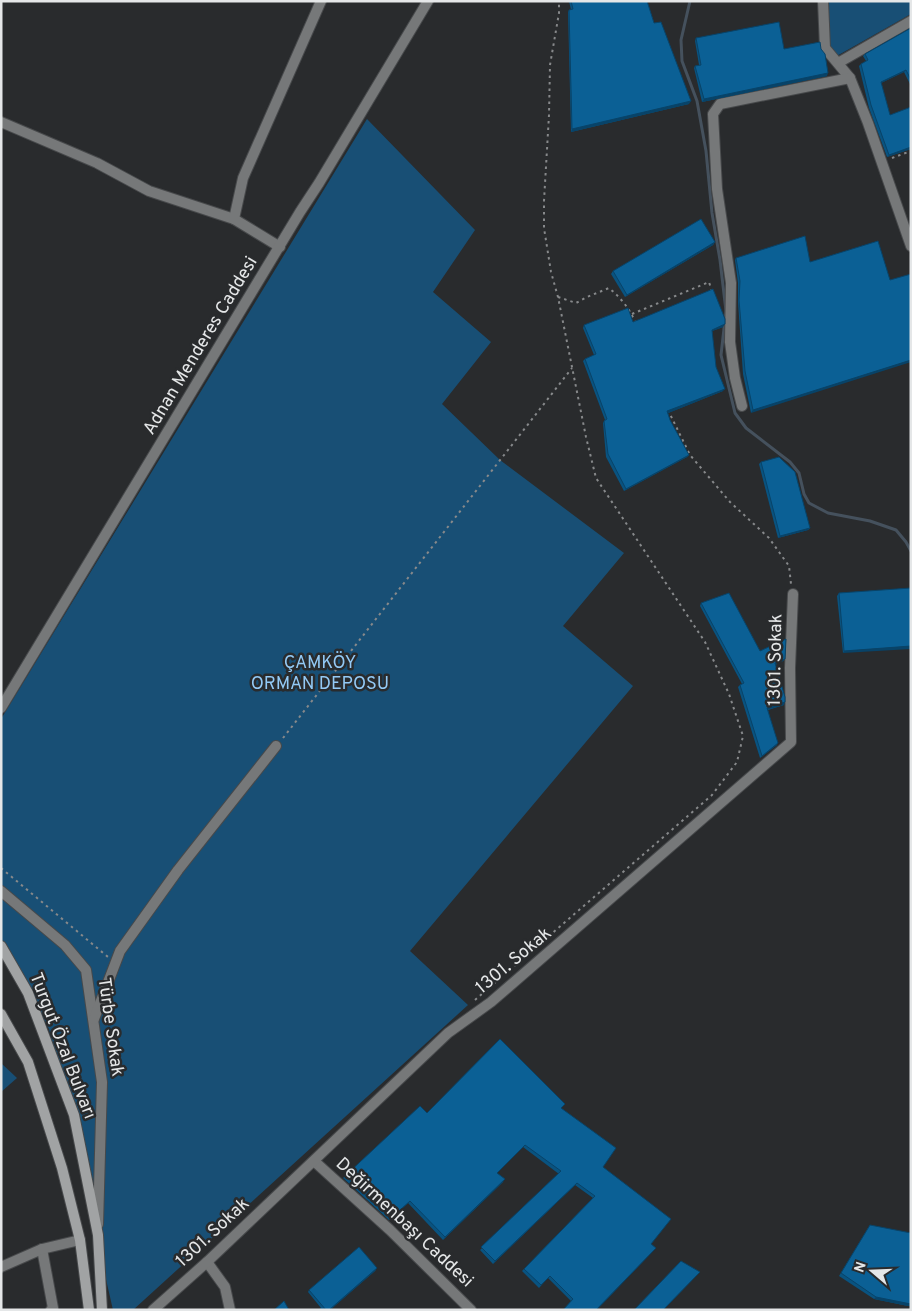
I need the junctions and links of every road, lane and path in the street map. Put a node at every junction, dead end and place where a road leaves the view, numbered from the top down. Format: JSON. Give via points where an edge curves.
{"nodes":[{"id":1,"x":321,"y":1,"type":"edge"},
{"id":2,"x":428,"y":1,"type":"edge"},
{"id":3,"x":559,"y":1,"type":"edge"},
{"id":4,"x":822,"y":1,"type":"edge"},
{"id":5,"x":911,"y":21,"type":"edge"},
{"id":6,"x":838,"y":63,"type":"junction"},
{"id":7,"x":850,"y":78,"type":"junction"},
{"id":8,"x":1,"y":122,"type":"edge"},
{"id":9,"x":911,"y":151,"type":"edge"},
{"id":10,"x":881,"y":161,"type":"junction"},
{"id":11,"x":234,"y":220,"type":"junction"},
{"id":12,"x":911,"y":246,"type":"edge"},
{"id":13,"x":280,"y":247,"type":"junction"},
{"id":14,"x":558,"y":297,"type":"junction"},
{"id":15,"x":715,"y":298,"type":"edge"},
{"id":16,"x":632,"y":314,"type":"junction"},
{"id":17,"x":639,"y":331,"type":"edge"},
{"id":18,"x":572,"y":368,"type":"junction"},
{"id":19,"x":742,"y":406,"type":"dead end"},
{"id":20,"x":668,"y":409,"type":"edge"},
{"id":21,"x":793,"y":594,"type":"joint"},
{"id":22,"x":1,"y":708,"type":"edge"},
{"id":23,"x":276,"y":746,"type":"joint"},
{"id":24,"x":1,"y":868,"type":"edge"},
{"id":25,"x":1,"y":891,"type":"edge"},
{"id":26,"x":1,"y":946,"type":"edge"},
{"id":27,"x":116,"y":963,"type":"junction"},
{"id":28,"x":475,"y":999,"type":"dead end"},
{"id":29,"x":1,"y":1014,"type":"edge"},
{"id":30,"x":93,"y":1020,"type":"junction"},
{"id":31,"x":314,"y":1161,"type":"junction"},
{"id":32,"x":98,"y":1235,"type":"junction"},
{"id":33,"x":80,"y":1240,"type":"junction"},
{"id":34,"x":42,"y":1250,"type":"junction"},
{"id":35,"x":207,"y":1262,"type":"junction"},
{"id":36,"x":1,"y":1267,"type":"edge"},
{"id":37,"x":51,"y":1310,"type":"edge"},
{"id":38,"x":89,"y":1310,"type":"edge"},
{"id":39,"x":102,"y":1310,"type":"edge"},
{"id":40,"x":153,"y":1310,"type":"edge"},
{"id":41,"x":230,"y":1310,"type":"edge"},
{"id":42,"x":471,"y":1310,"type":"edge"}],
"edges":[{"from":1,"to":11,"type":"street","via":[[243,178]]},
{"from":2,"to":13,"type":"street","name":"Adnan Menderes Caddesi"},
{"from":3,"to":14,"type":"path","via":[[550,65],[544,228]]},
{"from":4,"to":6,"type":"street","via":[[825,48]]},
{"from":5,"to":6,"type":"street"},
{"from":6,"to":7,"type":"street"},
{"from":7,"to":10,"type":"street"},
{"from":7,"to":19,"type":"street","via":[[720,104],[713,114],[717,189],[731,283],[730,342]]},
{"from":8,"to":11,"type":"street","via":[[97,163],[150,191]]},
{"from":9,"to":10,"type":"path"},
{"from":10,"to":12,"type":"street"},
{"from":11,"to":13,"type":"street"},
{"from":13,"to":22,"type":"street","name":"Adnan Menderes Caddesi"},
{"from":14,"to":16,"type":"path","via":[[576,303],[608,288],[621,298]]},
{"from":14,"to":18,"type":"path"},
{"from":15,"to":16,"type":"path","via":[[708,282]]},
{"from":16,"to":17,"type":"path"},
{"from":18,"to":23,"type":"path"},
{"from":18,"to":28,"type":"path","via":[[596,478],[705,642],[729,694],[743,736],[737,762],[712,795]]},
{"from":20,"to":21,"type":"path","via":[[690,455],[730,502],[769,538],[789,566]]},
{"from":21,"to":31,"type":"street","name":"1301. Sokak","via":[[791,742],[498,996],[448,1033]]},
{"from":23,"to":27,"type":"street","via":[[178,870],[120,951]]},
{"from":24,"to":27,"type":"path"},
{"from":25,"to":30,"type":"street","name":"Türbe Sokak","via":[[65,945],[86,970]]},
{"from":26,"to":32,"type":"main road","name":"Turgut Özal Bulvarı","via":[[28,992],[74,1115]]},
{"from":27,"to":30,"type":"street"},
{"from":29,"to":33,"type":"main road","via":[[28,1062],[62,1168]]},
{"from":30,"to":32,"type":"street","name":"Türbe Sokak","via":[[102,1082]]},
{"from":31,"to":35,"type":"street","name":"1301. Sokak"},
{"from":31,"to":42,"type":"street","name":"Değirmenbaşı Caddesi"},
{"from":32,"to":39,"type":"main road","name":"Turgut Özal Bulvarı"},
{"from":33,"to":34,"type":"street"},
{"from":33,"to":38,"type":"main road"},
{"from":34,"to":36,"type":"street"},
{"from":34,"to":37,"type":"street"},
{"from":35,"to":40,"type":"street","name":"1301. Sokak"},
{"from":35,"to":41,"type":"street","via":[[225,1287]]}]}
